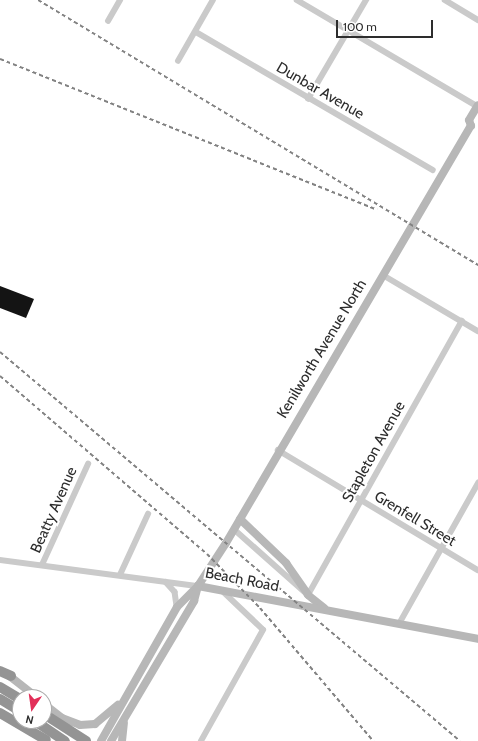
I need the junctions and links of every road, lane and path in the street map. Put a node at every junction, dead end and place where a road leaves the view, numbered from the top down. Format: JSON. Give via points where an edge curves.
{"nodes":[{"id":1,"x":120,"y":0,"type":"edge"},
{"id":2,"x":213,"y":0,"type":"edge"},
{"id":3,"x":297,"y":0,"type":"edge"},
{"id":4,"x":366,"y":0,"type":"edge"},
{"id":5,"x":445,"y":0,"type":"edge"},
{"id":6,"x":108,"y":20,"type":"dead end"},
{"id":7,"x":478,"y":20,"type":"edge"},
{"id":8,"x":348,"y":30,"type":"junction"},
{"id":9,"x":196,"y":32,"type":"junction"},
{"id":10,"x":178,"y":61,"type":"dead end"},
{"id":11,"x":308,"y":99,"type":"junction"},
{"id":12,"x":478,"y":106,"type":"edge"},
{"id":13,"x":474,"y":125,"type":"edge"},
{"id":14,"x":433,"y":170,"type":"dead end"},
{"id":15,"x":383,"y":275,"type":"junction"},
{"id":16,"x":462,"y":321,"type":"junction"},
{"id":17,"x":478,"y":331,"type":"edge"},
{"id":18,"x":278,"y":450,"type":"junction"},
{"id":19,"x":88,"y":464,"type":"dead end"},
{"id":20,"x":478,"y":483,"type":"edge"},
{"id":21,"x":360,"y":500,"type":"junction"},
{"id":22,"x":148,"y":514,"type":"dead end"},
{"id":23,"x":240,"y":519,"type":"junction"},
{"id":24,"x":234,"y":529,"type":"junction"},
{"id":25,"x":441,"y":548,"type":"junction"},
{"id":26,"x":0,"y":560,"type":"edge"},
{"id":27,"x":42,"y":565,"type":"junction"},
{"id":28,"x":478,"y":570,"type":"edge"},
{"id":29,"x":120,"y":575,"type":"junction"},
{"id":30,"x":164,"y":581,"type":"junction"},
{"id":31,"x":198,"y":586,"type":"junction"},
{"id":32,"x":222,"y":591,"type":"junction"},
{"id":33,"x":308,"y":595,"type":"junction"},
{"id":34,"x":177,"y":607,"type":"junction"},
{"id":35,"x":327,"y":610,"type":"junction"},
{"id":36,"x":399,"y":624,"type":"junction"},
{"id":37,"x":478,"y":639,"type":"edge"},
{"id":38,"x":0,"y":670,"type":"edge"},
{"id":39,"x":11,"y":676,"type":"joint"},
{"id":40,"x":26,"y":689,"type":"edge"},
{"id":41,"x":3,"y":695,"type":"edge"},
{"id":42,"x":124,"y":699,"type":"junction"},
{"id":43,"x":12,"y":703,"type":"edge"},
{"id":44,"x":52,"y":710,"type":"edge"},
{"id":45,"x":0,"y":713,"type":"edge"},
{"id":46,"x":128,"y":713,"type":"junction"},
{"id":47,"x":0,"y":716,"type":"edge"},
{"id":48,"x":62,"y":718,"type":"junction"},
{"id":49,"x":52,"y":719,"type":"edge"},
{"id":50,"x":47,"y":729,"type":"edge"},
{"id":51,"x":48,"y":740,"type":"edge"},
{"id":52,"x":65,"y":741,"type":"edge"},
{"id":53,"x":86,"y":741,"type":"edge"},
{"id":54,"x":89,"y":741,"type":"edge"},
{"id":55,"x":101,"y":741,"type":"edge"},
{"id":56,"x":111,"y":741,"type":"edge"},
{"id":57,"x":122,"y":741,"type":"edge"},
{"id":58,"x":201,"y":741,"type":"edge"}],
"edges":[{"from":1,"to":6,"type":"street"},
{"from":2,"to":9,"type":"street"},
{"from":3,"to":8,"type":"street"},
{"from":4,"to":8,"type":"street"},
{"from":5,"to":7,"type":"street"},
{"from":8,"to":11,"type":"street"},
{"from":8,"to":12,"type":"street"},
{"from":9,"to":10,"type":"street"},
{"from":9,"to":11,"type":"street","name":"Dunbar Avenue"},
{"from":11,"to":14,"type":"street","name":"Dunbar Avenue"},
{"from":12,"to":13,"type":"main road","name":"Kenilworth Avenue North","via":[[470,120]]},
{"from":13,"to":15,"type":"main road","name":"Kenilworth Avenue North"},
{"from":15,"to":16,"type":"street"},
{"from":15,"to":18,"type":"main road","name":"Kenilworth Avenue North"},
{"from":16,"to":17,"type":"street"},
{"from":16,"to":21,"type":"street","name":"Stapleton Avenue"},
{"from":18,"to":21,"type":"street","name":"Grenfell Street"},
{"from":18,"to":23,"type":"main road","name":"Kenilworth Avenue North"},
{"from":19,"to":27,"type":"street","name":"Beatty Avenue"},
{"from":20,"to":25,"type":"street"},
{"from":21,"to":25,"type":"street","name":"Grenfell Street"},
{"from":21,"to":33,"type":"street","name":"Stapleton Avenue"},
{"from":22,"to":29,"type":"street"},
{"from":23,"to":24,"type":"main road","name":"Kenilworth Avenue North"},
{"from":23,"to":33,"type":"main road","via":[[286,563]]},
{"from":24,"to":31,"type":"main road","name":"Kenilworth Avenue North"},
{"from":24,"to":33,"type":"street"},
{"from":25,"to":28,"type":"street","name":"Grenfell Street"},
{"from":25,"to":36,"type":"street"},
{"from":26,"to":27,"type":"street","name":"Beach Road"},
{"from":27,"to":29,"type":"street","name":"Beach Road"},
{"from":29,"to":30,"type":"street","name":"Beach Road"},
{"from":30,"to":31,"type":"street","name":"Beach Road"},
{"from":30,"to":34,"type":"street","via":[[175,592]]},
{"from":31,"to":32,"type":"main road","name":"Beach Road"},
{"from":31,"to":34,"type":"main road","name":"Kenilworth Avenue North"},
{"from":31,"to":46,"type":"main road","name":"Kenilworth Avenue North","via":[[194,601]]},
{"from":32,"to":35,"type":"main road","name":"Beach Road"},
{"from":32,"to":58,"type":"street","via":[[263,630]]},
{"from":33,"to":35,"type":"main road"},
{"from":34,"to":42,"type":"main road","name":"Kenilworth Avenue North"},
{"from":35,"to":36,"type":"main road","name":"Beach Road"},
{"from":36,"to":37,"type":"main road","name":"Beach Road"},
{"from":38,"to":39,"type":"highway"},
{"from":39,"to":40,"type":"main road"},
{"from":41,"to":43,"type":"highway"},
{"from":42,"to":48,"type":"main road","via":[[95,724],[80,725]]},
{"from":42,"to":55,"type":"main road","name":"Kenilworth Avenue North"},
{"from":44,"to":48,"type":"main road"},
{"from":45,"to":51,"type":"highway"},
{"from":46,"to":56,"type":"main road","name":"Kenilworth Avenue North"},
{"from":46,"to":57,"type":"main road"},
{"from":47,"to":51,"type":"main road"},
{"from":48,"to":54,"type":"main road"},
{"from":49,"to":53,"type":"highway"},
{"from":50,"to":52,"type":"highway"}]}
